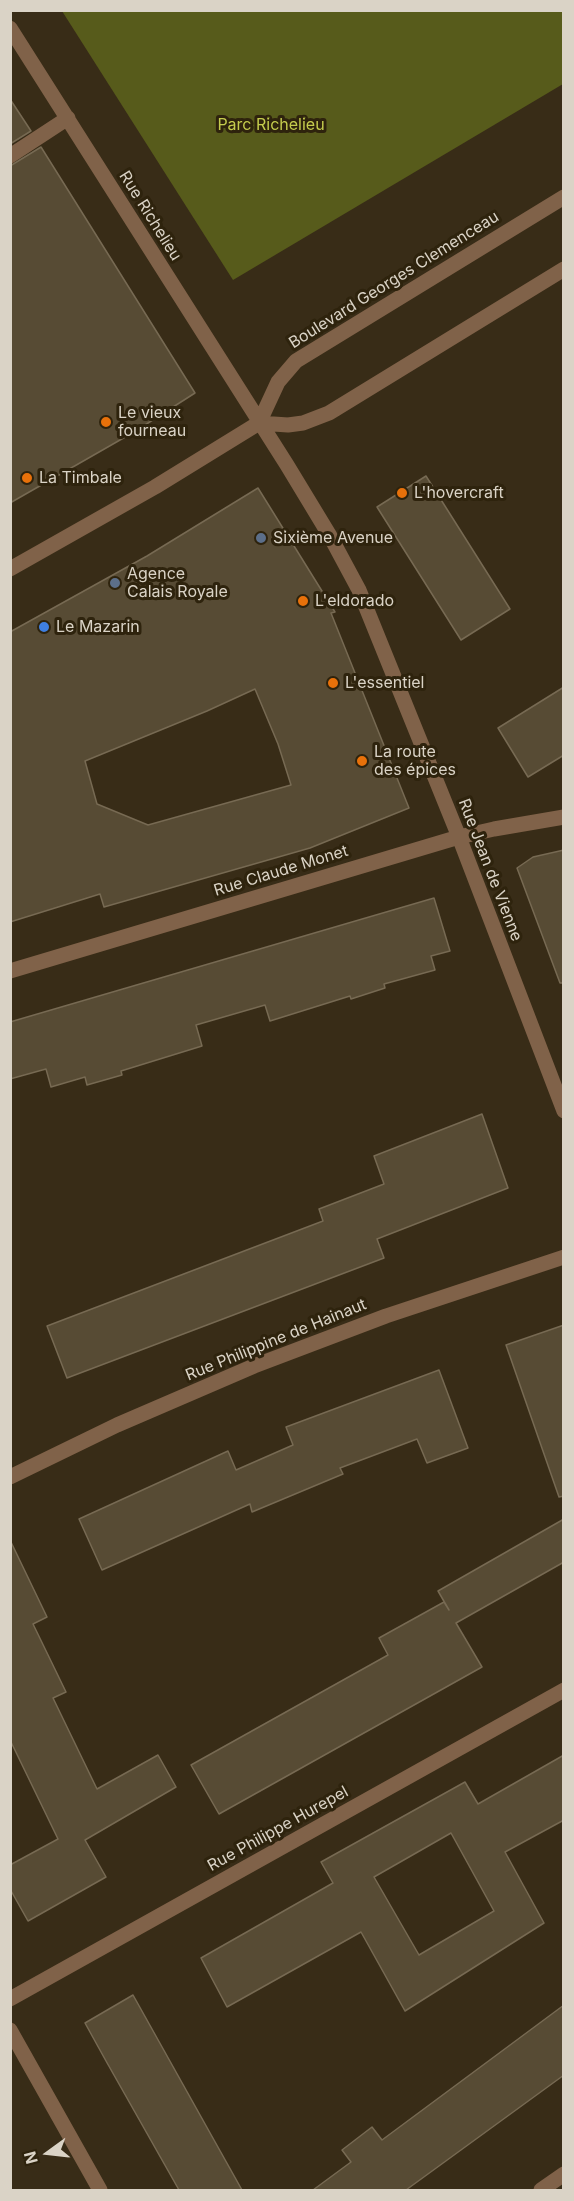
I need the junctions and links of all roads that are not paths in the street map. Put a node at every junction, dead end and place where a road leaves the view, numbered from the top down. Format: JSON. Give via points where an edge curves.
{"nodes":[{"id":1,"x":10,"y":28,"type":"edge"},
{"id":2,"x":68,"y":118,"type":"junction"},
{"id":3,"x":10,"y":156,"type":"edge"},
{"id":4,"x":564,"y":197,"type":"edge"},
{"id":5,"x":564,"y":269,"type":"edge"},
{"id":6,"x":259,"y":423,"type":"junction"},
{"id":7,"x":10,"y":569,"type":"edge"},
{"id":8,"x":564,"y":818,"type":"edge"},
{"id":9,"x":459,"y":837,"type":"junction"},
{"id":10,"x":10,"y":971,"type":"edge"},
{"id":11,"x":564,"y":1111,"type":"edge"},
{"id":12,"x":564,"y":1257,"type":"edge"},
{"id":13,"x":10,"y":1477,"type":"edge"},
{"id":14,"x":564,"y":1690,"type":"edge"},
{"id":15,"x":10,"y":1999,"type":"edge"},
{"id":16,"x":10,"y":2030,"type":"edge"},
{"id":17,"x":564,"y":2174,"type":"edge"},
{"id":18,"x":100,"y":2190,"type":"edge"},
{"id":19,"x":541,"y":2190,"type":"edge"}],
"edges":[{"from":1,"to":2,"type":"street","name":"Rue Richelieu"},
{"from":2,"to":3,"type":"street"},
{"from":2,"to":6,"type":"street","name":"Rue Richelieu"},
{"from":4,"to":6,"type":"street","name":"Boulevard Georges Clemenceau","via":[[296,361],[278,382]]},
{"from":5,"to":6,"type":"street","via":[[329,413],[295,424]]},
{"from":6,"to":7,"type":"street"},
{"from":6,"to":9,"type":"street","name":"Rue Jean de Vienne","via":[[359,590]]},
{"from":8,"to":9,"type":"street","name":"Rue Claude Monet"},
{"from":9,"to":10,"type":"street","name":"Rue Claude Monet"},
{"from":9,"to":11,"type":"street","name":"Rue Jean de Vienne"},
{"from":12,"to":13,"type":"street","name":"Rue Philippine de Hainaut","via":[[386,1316],[254,1366],[117,1425]]},
{"from":14,"to":15,"type":"street","name":"Rue Philippe Hurepel"},
{"from":16,"to":18,"type":"street"},
{"from":17,"to":19,"type":"street"}]}
